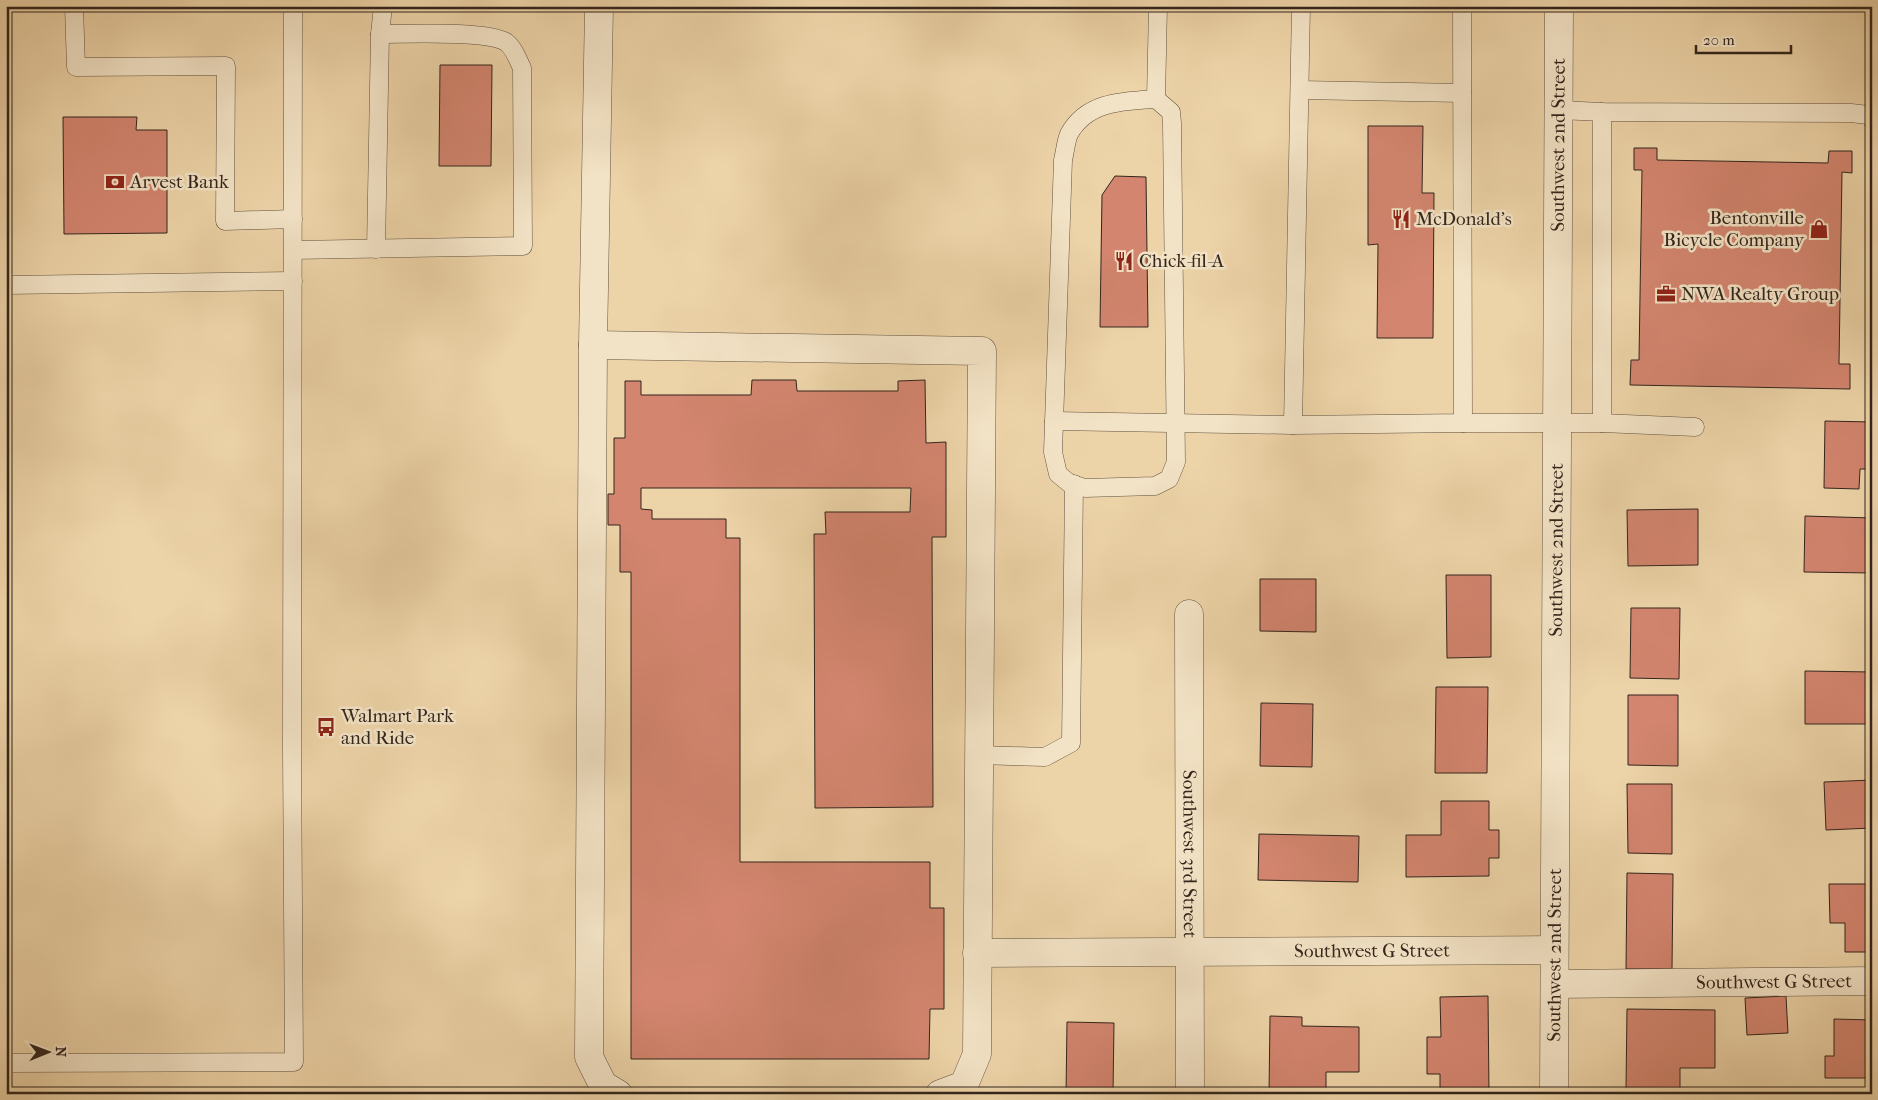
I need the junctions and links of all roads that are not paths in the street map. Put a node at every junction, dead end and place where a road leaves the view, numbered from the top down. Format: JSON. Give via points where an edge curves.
{"nodes":[{"id":1,"x":74,"y":6,"type":"edge"},
{"id":2,"x":293,"y":6,"type":"edge"},
{"id":3,"x":383,"y":6,"type":"edge"},
{"id":4,"x":600,"y":6,"type":"edge"},
{"id":5,"x":1158,"y":6,"type":"edge"},
{"id":6,"x":1301,"y":6,"type":"edge"},
{"id":7,"x":1462,"y":6,"type":"edge"},
{"id":8,"x":1559,"y":6,"type":"edge"},
{"id":9,"x":380,"y":34,"type":"junction"},
{"id":10,"x":1300,"y":90,"type":"junction"},
{"id":11,"x":1462,"y":93,"type":"junction"},
{"id":12,"x":1156,"y":99,"type":"junction"},
{"id":13,"x":1560,"y":110,"type":"junction"},
{"id":14,"x":1602,"y":112,"type":"junction"},
{"id":15,"x":1872,"y":119,"type":"edge"},
{"id":16,"x":293,"y":218,"type":"junction"},
{"id":17,"x":376,"y":249,"type":"junction"},
{"id":18,"x":293,"y":250,"type":"junction"},
{"id":19,"x":293,"y":281,"type":"junction"},
{"id":20,"x":6,"y":285,"type":"edge"},
{"id":21,"x":593,"y":344,"type":"junction"},
{"id":22,"x":1054,"y":421,"type":"junction"},
{"id":23,"x":1175,"y":422,"type":"junction"},
{"id":24,"x":1463,"y":423,"type":"junction"},
{"id":25,"x":1558,"y":423,"type":"junction"},
{"id":26,"x":1602,"y":423,"type":"junction"},
{"id":27,"x":1294,"y":425,"type":"junction"},
{"id":28,"x":1696,"y":427,"type":"dead end"},
{"id":29,"x":1074,"y":484,"type":"junction"},
{"id":30,"x":1189,"y":614,"type":"dead end"},
{"id":31,"x":979,"y":755,"type":"junction"},
{"id":32,"x":1554,"y":950,"type":"junction"},
{"id":33,"x":1188,"y":952,"type":"junction"},
{"id":34,"x":977,"y":953,"type":"junction"},
{"id":35,"x":1872,"y":981,"type":"edge"},
{"id":36,"x":1554,"y":984,"type":"junction"},
{"id":37,"x":6,"y":1063,"type":"edge"},
{"id":38,"x":618,"y":1094,"type":"edge"},
{"id":39,"x":940,"y":1094,"type":"edge"},
{"id":40,"x":1190,"y":1094,"type":"edge"},
{"id":41,"x":1554,"y":1094,"type":"edge"}],
"edges":[{"from":1,"to":16,"type":"lane","via":[[76,67],[226,66],[225,221]]},
{"from":2,"to":16,"type":"lane"},
{"from":3,"to":9,"type":"lane"},
{"from":4,"to":21,"type":"street"},
{"from":5,"to":12,"type":"lane"},
{"from":6,"to":10,"type":"lane"},
{"from":7,"to":11,"type":"lane"},
{"from":8,"to":13,"type":"street","name":"Southwest 2nd Street"},
{"from":9,"to":17,"type":"lane"},
{"from":9,"to":17,"type":"lane","via":[[495,37],[508,43],[517,56],[522,68],[523,246]]},
{"from":10,"to":11,"type":"lane"},
{"from":10,"to":27,"type":"lane"},
{"from":11,"to":24,"type":"lane"},
{"from":12,"to":22,"type":"lane","via":[[1110,102],[1085,115],[1069,134],[1063,160]]},
{"from":12,"to":23,"type":"lane","via":[[1170,112],[1172,123]]},
{"from":13,"to":14,"type":"lane"},
{"from":13,"to":25,"type":"street","name":"Southwest 2nd Street"},
{"from":14,"to":15,"type":"lane","via":[[1851,113],[1868,115]]},
{"from":14,"to":26,"type":"lane"},
{"from":16,"to":18,"type":"lane"},
{"from":17,"to":18,"type":"lane"},
{"from":18,"to":19,"type":"lane"},
{"from":19,"to":20,"type":"lane"},
{"from":19,"to":37,"type":"lane","via":[[294,1062]]},
{"from":21,"to":31,"type":"street","via":[[982,351]]},
{"from":21,"to":38,"type":"street","via":[[589,1057],[603,1085]]},
{"from":22,"to":23,"type":"lane"},
{"from":22,"to":29,"type":"lane","via":[[1053,452],[1058,474]]},
{"from":23,"to":27,"type":"lane"},
{"from":23,"to":29,"type":"lane","via":[[1176,462],[1169,479],[1156,486],[1086,488]]},
{"from":24,"to":25,"type":"lane"},
{"from":24,"to":27,"type":"lane"},
{"from":25,"to":26,"type":"lane"},
{"from":25,"to":32,"type":"street","name":"Southwest 2nd Street"},
{"from":26,"to":28,"type":"lane"},
{"from":29,"to":31,"type":"lane","via":[[1072,743],[1045,757]]},
{"from":30,"to":33,"type":"street","name":"Southwest 3rd Street"},
{"from":31,"to":34,"type":"street"},
{"from":32,"to":33,"type":"street","name":"Southwest G Street"},
{"from":32,"to":36,"type":"street","name":"Southwest 2nd Street"},
{"from":33,"to":34,"type":"street","name":"Southwest G Street"},
{"from":33,"to":40,"type":"street","name":"Southwest 3rd Street"},
{"from":34,"to":39,"type":"street","via":[[977,1054],[964,1085]]},
{"from":35,"to":36,"type":"street","name":"Southwest G Street"},
{"from":36,"to":41,"type":"street","name":"Southwest 2nd Street"}]}
